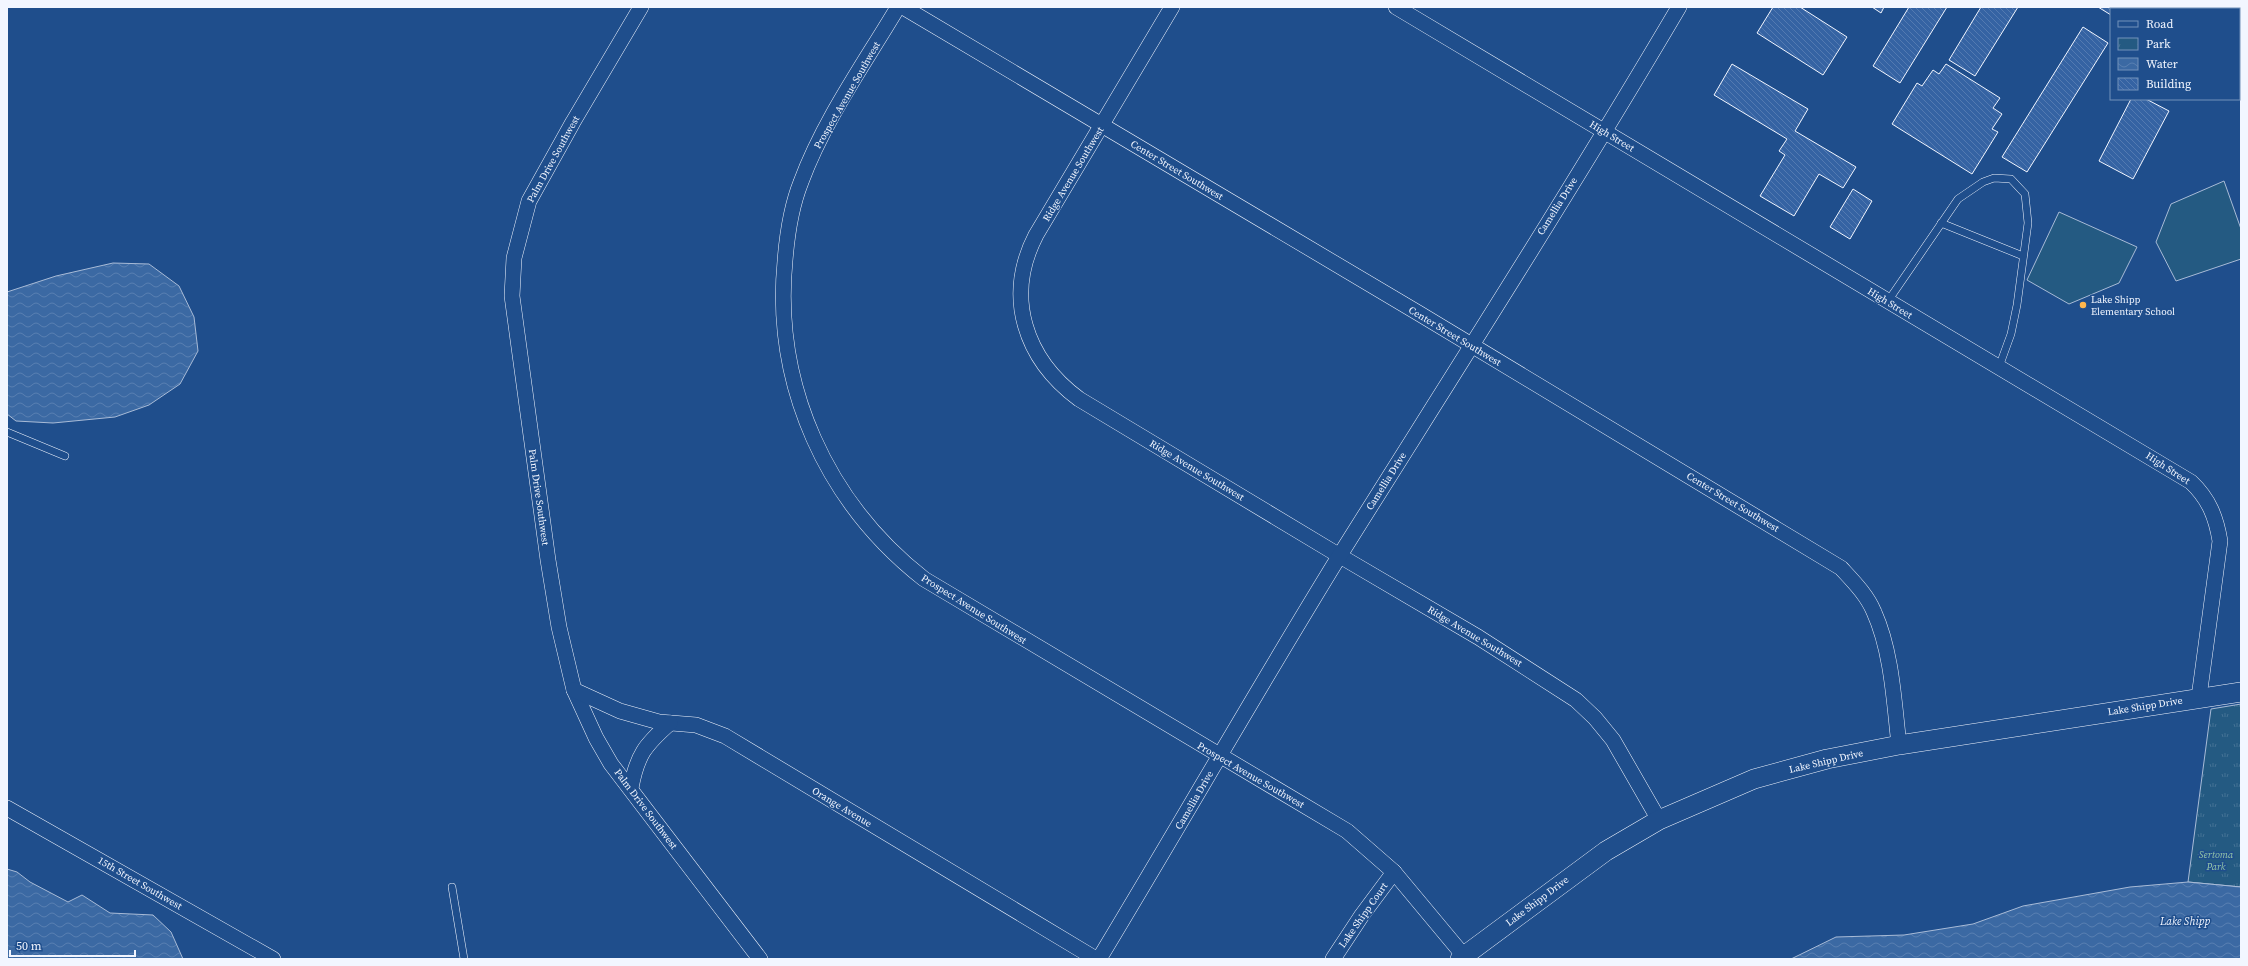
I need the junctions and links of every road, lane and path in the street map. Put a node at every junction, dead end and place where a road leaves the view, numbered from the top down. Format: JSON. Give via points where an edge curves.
{"nodes":[{"id":1,"x":641,"y":7,"type":"edge"},
{"id":2,"x":898,"y":7,"type":"edge"},
{"id":3,"x":903,"y":7,"type":"edge"},
{"id":4,"x":1172,"y":7,"type":"edge"},
{"id":5,"x":1396,"y":7,"type":"edge"},
{"id":6,"x":1679,"y":7,"type":"edge"},
{"id":7,"x":1102,"y":126,"type":"junction"},
{"id":8,"x":1605,"y":132,"type":"junction"},
{"id":9,"x":1941,"y":223,"type":"junction"},
{"id":10,"x":2023,"y":256,"type":"junction"},
{"id":11,"x":1888,"y":301,"type":"junction"},
{"id":12,"x":1471,"y":346,"type":"junction"},
{"id":13,"x":1999,"y":367,"type":"junction"},
{"id":14,"x":7,"y":432,"type":"edge"},
{"id":15,"x":65,"y":456,"type":"dead end"},
{"id":16,"x":1340,"y":556,"type":"junction"},
{"id":17,"x":574,"y":690,"type":"junction"},
{"id":18,"x":2241,"y":692,"type":"edge"},
{"id":19,"x":2199,"y":697,"type":"junction"},
{"id":20,"x":670,"y":723,"type":"junction"},
{"id":21,"x":1899,"y":745,"type":"junction"},
{"id":22,"x":1219,"y":757,"type":"junction"},
{"id":23,"x":631,"y":788,"type":"junction"},
{"id":24,"x":7,"y":808,"type":"edge"},
{"id":25,"x":1659,"y":820,"type":"junction"},
{"id":26,"x":1394,"y":872,"type":"junction"},
{"id":27,"x":452,"y":887,"type":"dead end"},
{"id":28,"x":1462,"y":957,"type":"edge"},
{"id":29,"x":273,"y":959,"type":"edge"},
{"id":30,"x":464,"y":959,"type":"edge"},
{"id":31,"x":760,"y":959,"type":"edge"},
{"id":32,"x":1098,"y":959,"type":"edge"},
{"id":33,"x":1332,"y":959,"type":"edge"}],
"edges":[{"from":1,"to":17,"type":"street","name":"Palm Drive Southwest","via":[[529,201],[514,258],[512,296],[528,419],[556,605]]},
{"from":2,"to":22,"type":"street","name":"Prospect Avenue Southwest","via":[[821,135],[800,183],[787,236],[782,301],[784,334],[802,411],[819,452],[842,493],[866,524],[901,560],[924,579]]},
{"from":3,"to":7,"type":"street","name":"Center Street Southwest"},
{"from":4,"to":7,"type":"street","name":"Ridge Avenue Southwest"},
{"from":5,"to":8,"type":"street","name":"High Street"},
{"from":6,"to":8,"type":"street","name":"Camellia Drive"},
{"from":7,"to":12,"type":"street","name":"Center Street Southwest"},
{"from":7,"to":16,"type":"street","name":"Ridge Avenue Southwest","via":[[1036,235],[1026,259],[1021,293],[1028,334],[1034,350],[1049,372],[1079,399]]},
{"from":8,"to":11,"type":"street","name":"High Street"},
{"from":8,"to":12,"type":"street","name":"Camellia Drive"},
{"from":9,"to":10,"type":"lane"},
{"from":9,"to":10,"type":"lane","via":[[1958,199],[1982,182],[1994,178],[2011,179],[2024,194],[2028,223]]},
{"from":9,"to":11,"type":"lane"},
{"from":10,"to":13,"type":"lane","via":[[2011,334]]},
{"from":11,"to":13,"type":"street","name":"High Street"},
{"from":12,"to":16,"type":"street","name":"Camellia Drive"},
{"from":12,"to":21,"type":"street","name":"Center Street Southwest","via":[[1840,568],[1865,596],[1880,627],[1893,692]]},
{"from":13,"to":19,"type":"street","name":"High Street","via":[[2181,474],[2209,503],[2216,520],[2220,542]]},
{"from":14,"to":15,"type":"lane"},
{"from":16,"to":22,"type":"street","name":"Camellia Drive"},
{"from":16,"to":25,"type":"street","name":"Ridge Avenue Southwest","via":[[1478,637],[1576,700],[1613,740]]},
{"from":17,"to":20,"type":"street","name":"Orange Avenue","via":[[620,711]]},
{"from":17,"to":23,"type":"street","name":"Palm Drive Southwest","via":[[611,764]]},
{"from":18,"to":19,"type":"street","name":"Lake Shipp Drive"},
{"from":19,"to":21,"type":"street","name":"Lake Shipp Drive"},
{"from":20,"to":23,"type":"street","via":[[643,751],[635,765]]},
{"from":20,"to":32,"type":"street","name":"Orange Avenue","via":[[696,725],[726,736]]},
{"from":21,"to":25,"type":"street","name":"Lake Shipp Drive","via":[[1827,759],[1754,779]]},
{"from":22,"to":26,"type":"street","name":"Prospect Avenue Southwest","via":[[1347,831]]},
{"from":22,"to":32,"type":"street","name":"Camellia Drive"},
{"from":23,"to":31,"type":"street","name":"Palm Drive Southwest"},
{"from":24,"to":29,"type":"street","name":"15th Street Southwest"},
{"from":25,"to":28,"type":"street","name":"Lake Shipp Drive","via":[[1606,851]]},
{"from":26,"to":28,"type":"street","name":"Prospect Avenue Southwest"},
{"from":26,"to":33,"type":"street","name":"Lake Shipp Court"},
{"from":27,"to":30,"type":"lane"}]}
